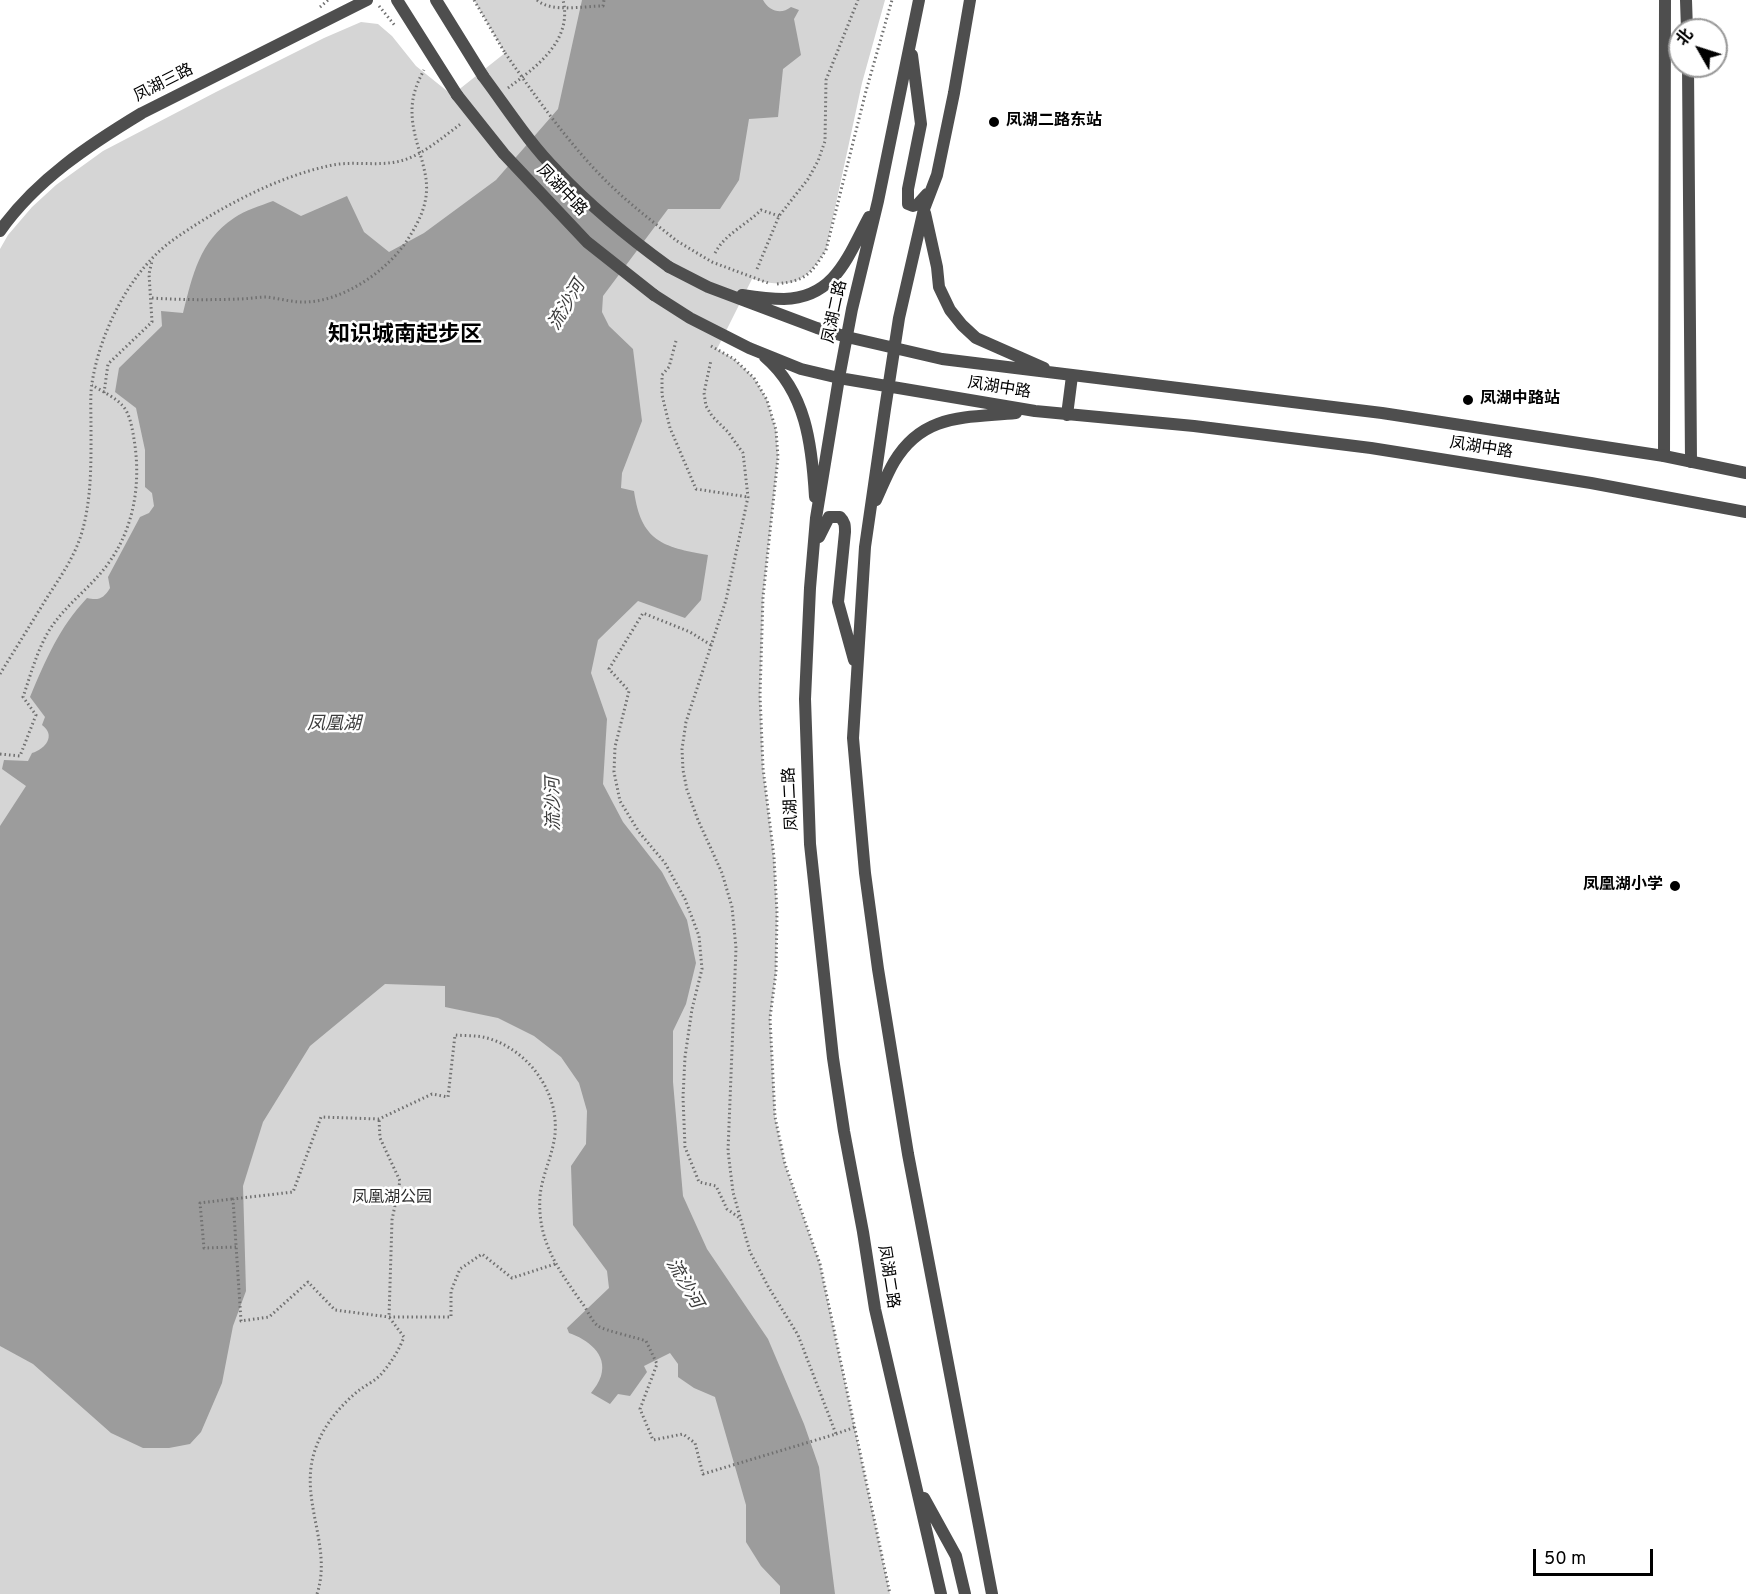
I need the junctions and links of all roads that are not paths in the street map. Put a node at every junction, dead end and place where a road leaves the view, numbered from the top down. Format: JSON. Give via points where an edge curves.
{"nodes":[{"id":1,"x":367,"y":0,"type":"edge"},
{"id":2,"x":397,"y":0,"type":"edge"},
{"id":3,"x":436,"y":0,"type":"edge"},
{"id":4,"x":919,"y":0,"type":"edge"},
{"id":5,"x":970,"y":0,"type":"edge"},
{"id":6,"x":1665,"y":0,"type":"edge"},
{"id":7,"x":1686,"y":0,"type":"edge"},
{"id":8,"x":1687,"y":18,"type":"edge"},
{"id":9,"x":911,"y":45,"type":"junction"},
{"id":10,"x":1688,"y":78,"type":"edge"},
{"id":11,"x":937,"y":175,"type":"junction"},
{"id":12,"x":878,"y":201,"type":"junction"},
{"id":13,"x":924,"y":209,"type":"junction"},
{"id":14,"x":0,"y":231,"type":"edge"},
{"id":15,"x":726,"y":294,"type":"junction"},
{"id":16,"x":724,"y":335,"type":"junction"},
{"id":17,"x":847,"y":337,"type":"junction"},
{"id":18,"x":896,"y":350,"type":"junction"},
{"id":19,"x":1057,"y":374,"type":"junction"},
{"id":20,"x":1072,"y":376,"type":"junction"},
{"id":21,"x":839,"y":378,"type":"junction"},
{"id":22,"x":889,"y":386,"type":"junction"},
{"id":23,"x":1035,"y":411,"type":"junction"},
{"id":24,"x":1067,"y":415,"type":"junction"},
{"id":25,"x":1664,"y":456,"type":"junction"},
{"id":26,"x":1691,"y":462,"type":"junction"},
{"id":27,"x":1746,"y":473,"type":"edge"},
{"id":28,"x":870,"y":511,"type":"junction"},
{"id":29,"x":1746,"y":512,"type":"edge"},
{"id":30,"x":816,"y":518,"type":"junction"},
{"id":31,"x":814,"y":548,"type":"junction"},
{"id":32,"x":857,"y":670,"type":"junction"},
{"id":33,"x":917,"y":1487,"type":"junction"},
{"id":34,"x":941,"y":1594,"type":"edge"},
{"id":35,"x":966,"y":1594,"type":"edge"},
{"id":36,"x":992,"y":1594,"type":"edge"}],
"edges":[{"from":1,"to":14,"type":"street","name":"凤湖三路","via":[[107,134],[66,163]]},
{"from":2,"to":16,"type":"street","name":"凤湖中路","bridge":true,"via":[[457,95],[504,154],[587,242],[654,295]]},
{"from":3,"to":15,"type":"street","name":"凤湖中路","bridge":true,"via":[[483,76],[556,171],[608,221],[669,267]]},
{"from":4,"to":9,"type":"street","name":"凤湖二路"},
{"from":5,"to":11,"type":"street"},
{"from":6,"to":25,"type":"street"},
{"from":7,"to":8,"type":"street"},
{"from":9,"to":11,"type":"street","via":[[921,124],[908,204],[913,206],[925,198]]},
{"from":9,"to":12,"type":"street","name":"凤湖二路"},
{"from":10,"to":26,"type":"street"},
{"from":11,"to":13,"type":"street"},
{"from":12,"to":15,"type":"street","via":[[836,275],[814,293],[783,299]]},
{"from":12,"to":17,"type":"street","name":"凤湖二路"},
{"from":13,"to":18,"type":"street","via":[[899,318]]},
{"from":13,"to":19,"type":"street","via":[[939,287],[962,325],[976,338]]},
{"from":15,"to":17,"type":"street","name":"凤湖中路"},
{"from":16,"to":21,"type":"street","name":"凤湖中路","via":[[801,369]]},
{"from":16,"to":30,"type":"street","via":[[760,352],[771,362],[800,406],[812,455]]},
{"from":17,"to":18,"type":"street","name":"凤湖中路"},
{"from":17,"to":21,"type":"street","name":"凤湖二路"},
{"from":18,"to":19,"type":"street","name":"凤湖中路"},
{"from":18,"to":22,"type":"street"},
{"from":19,"to":20,"type":"street","name":"凤湖中路"},
{"from":20,"to":24,"type":"street"},
{"from":20,"to":25,"type":"street","name":"凤湖中路","via":[[1382,413]]},
{"from":21,"to":22,"type":"street","name":"凤湖中路"},
{"from":21,"to":30,"type":"street","name":"凤湖二路"},
{"from":22,"to":23,"type":"street","name":"凤湖中路"},
{"from":22,"to":28,"type":"street"},
{"from":23,"to":24,"type":"street","name":"凤湖中路"},
{"from":23,"to":28,"type":"street","via":[[953,419],[919,433],[894,462]]},
{"from":24,"to":29,"type":"street","name":"凤湖中路","via":[[1371,448]]},
{"from":25,"to":26,"type":"street","name":"凤湖中路"},
{"from":26,"to":27,"type":"street","name":"凤湖中路"},
{"from":28,"to":32,"type":"street"},
{"from":30,"to":31,"type":"street","name":"凤湖二路"},
{"from":31,"to":32,"type":"street","via":[[829,517],[840,517],[845,532],[838,602]]},
{"from":31,"to":33,"type":"street","name":"凤湖二路","via":[[806,657],[806,770],[833,1058],[875,1309]]},
{"from":32,"to":36,"type":"street","via":[[853,738],[878,969],[908,1154]]},
{"from":33,"to":34,"type":"street","name":"凤湖二路"},
{"from":33,"to":35,"type":"street","via":[[956,1556]]}]}
